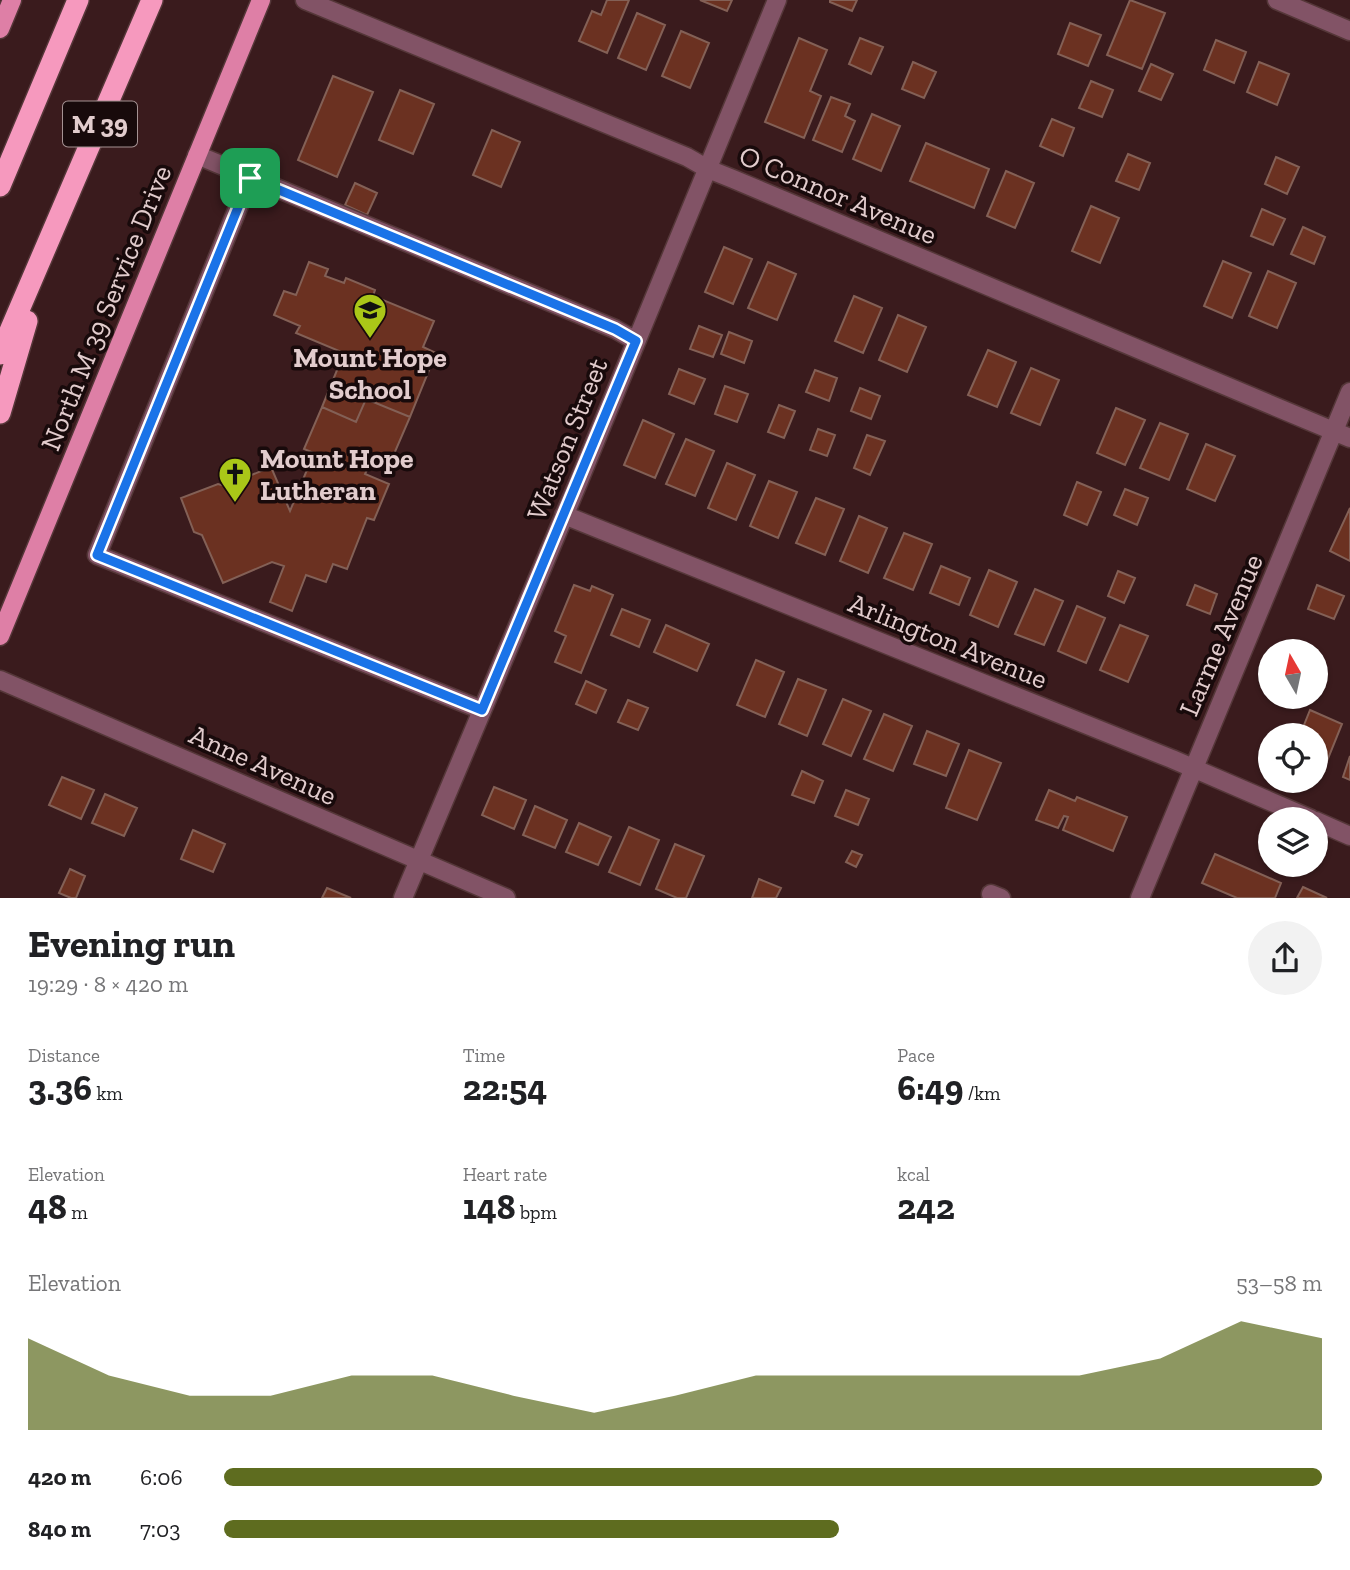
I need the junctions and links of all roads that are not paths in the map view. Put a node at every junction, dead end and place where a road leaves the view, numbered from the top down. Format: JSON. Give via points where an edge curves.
{"nodes":[{"id":1,"x":12,"y":0,"type":"edge"},
{"id":2,"x":78,"y":0,"type":"edge"},
{"id":3,"x":152,"y":0,"type":"edge"},
{"id":4,"x":261,"y":0,"type":"edge"},
{"id":5,"x":305,"y":0,"type":"edge"},
{"id":6,"x":778,"y":0,"type":"edge"},
{"id":7,"x":1276,"y":0,"type":"edge"},
{"id":8,"x":0,"y":29,"type":"edge"},
{"id":9,"x":1350,"y":31,"type":"edge"},
{"id":10,"x":197,"y":155,"type":"junction"},
{"id":11,"x":708,"y":169,"type":"junction"},
{"id":12,"x":250,"y":178,"type":"junction"},
{"id":13,"x":0,"y":186,"type":"edge"},
{"id":14,"x":50,"y":241,"type":"junction"},
{"id":15,"x":636,"y":341,"type":"junction"},
{"id":16,"x":0,"y":354,"type":"edge"},
{"id":17,"x":1350,"y":392,"type":"edge"},
{"id":18,"x":0,"y":414,"type":"edge"},
{"id":19,"x":1342,"y":434,"type":"edge"},
{"id":20,"x":564,"y":515,"type":"junction"},
{"id":21,"x":0,"y":636,"type":"edge"},
{"id":22,"x":0,"y":680,"type":"edge"},
{"id":23,"x":482,"y":710,"type":"junction"},
{"id":24,"x":1194,"y":768,"type":"junction"},
{"id":25,"x":1283,"y":807,"type":"edge"},
{"id":26,"x":1328,"y":826,"type":"edge"},
{"id":27,"x":1350,"y":836,"type":"edge"},
{"id":28,"x":418,"y":862,"type":"junction"},
{"id":29,"x":403,"y":898,"type":"edge"},
{"id":30,"x":506,"y":898,"type":"edge"},
{"id":31,"x":1140,"y":898,"type":"edge"}],
"edges":[{"from":1,"to":8,"type":"main road"},
{"from":2,"to":13,"type":"highway","number":"M 39"},
{"from":3,"to":14,"type":"highway","number":"M 39"},
{"from":4,"to":10,"type":"main road","name":"North M 39 Service Drive"},
{"from":5,"to":11,"type":"street","name":"O Connor Avenue"},
{"from":6,"to":11,"type":"street","name":"Watson Street"},
{"from":7,"to":9,"type":"street"},
{"from":10,"to":12,"type":"street"},
{"from":10,"to":21,"type":"main road","name":"North M 39 Service Drive"},
{"from":11,"to":15,"type":"street","name":"Watson Street"},
{"from":11,"to":19,"type":"street","name":"O Connor Avenue"},
{"from":12,"to":15,"type":"street"},
{"from":12,"to":23,"type":"street","via":[[97,555]]},
{"from":14,"to":16,"type":"highway","number":"M 39"},
{"from":14,"to":18,"type":"highway"},
{"from":15,"to":20,"type":"street","name":"Watson Street"},
{"from":17,"to":19,"type":"street","name":"Larme Avenue"},
{"from":19,"to":24,"type":"street","name":"Larme Avenue"},
{"from":20,"to":23,"type":"street","name":"Watson Street"},
{"from":20,"to":24,"type":"street","name":"Arlington Avenue"},
{"from":22,"to":28,"type":"street","name":"Anne Avenue"},
{"from":23,"to":28,"type":"street","name":"Watson Street"},
{"from":24,"to":25,"type":"street","name":"Arlington Avenue"},
{"from":24,"to":31,"type":"street","name":"Larme Avenue"},
{"from":26,"to":27,"type":"street"},
{"from":28,"to":29,"type":"street","name":"Watson Street"},
{"from":28,"to":30,"type":"street","name":"Anne Avenue"}]}
